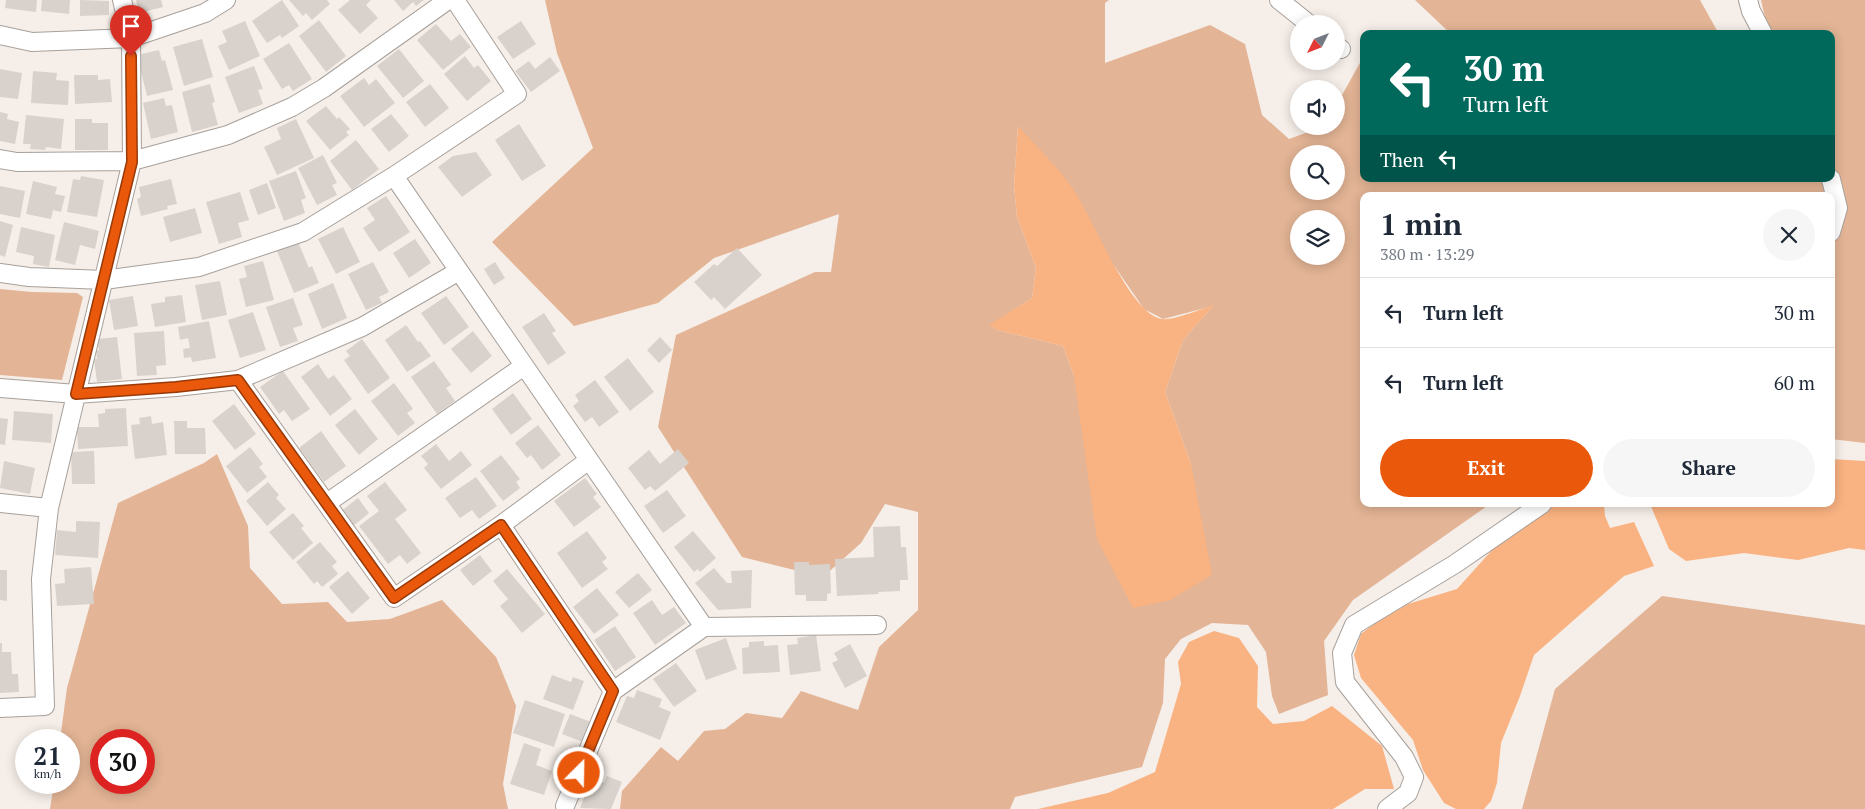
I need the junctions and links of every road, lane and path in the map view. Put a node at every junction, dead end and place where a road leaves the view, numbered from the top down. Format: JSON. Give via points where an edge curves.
{"nodes":[{"id":1,"x":122,"y":0,"type":"edge"},
{"id":2,"x":226,"y":0,"type":"edge"},
{"id":3,"x":448,"y":0,"type":"edge"},
{"id":4,"x":455,"y":0,"type":"edge"},
{"id":5,"x":1279,"y":0,"type":"edge"},
{"id":6,"x":1748,"y":0,"type":"edge"},
{"id":7,"x":1298,"y":15,"type":"edge"},
{"id":8,"x":1761,"y":30,"type":"edge"},
{"id":9,"x":0,"y":34,"type":"edge"},
{"id":10,"x":130,"y":38,"type":"junction"},
{"id":11,"x":0,"y":159,"type":"edge"},
{"id":12,"x":132,"y":162,"type":"junction"},
{"id":13,"x":394,"y":176,"type":"junction"},
{"id":14,"x":1835,"y":196,"type":"edge"},
{"id":15,"x":1835,"y":218,"type":"edge"},
{"id":16,"x":459,"y":272,"type":"junction"},
{"id":17,"x":0,"y":273,"type":"edge"},
{"id":18,"x":104,"y":280,"type":"junction"},
{"id":19,"x":524,"y":366,"type":"junction"},
{"id":20,"x":238,"y":380,"type":"junction"},
{"id":21,"x":0,"y":388,"type":"edge"},
{"id":22,"x":76,"y":394,"type":"junction"},
{"id":23,"x":589,"y":460,"type":"junction"},
{"id":24,"x":0,"y":503,"type":"edge"},
{"id":25,"x":327,"y":504,"type":"junction"},
{"id":26,"x":1538,"y":507,"type":"edge"},
{"id":27,"x":49,"y":508,"type":"junction"},
{"id":28,"x":501,"y":525,"type":"junction"},
{"id":29,"x":878,"y":626,"type":"dead end"},
{"id":30,"x":704,"y":627,"type":"junction"},
{"id":31,"x":613,"y":691,"type":"junction"},
{"id":32,"x":0,"y":708,"type":"edge"},
{"id":33,"x":565,"y":806,"type":"dead end"},
{"id":34,"x":1387,"y":809,"type":"edge"}],
"edges":[{"from":1,"to":10,"type":"street"},
{"from":2,"to":10,"type":"street","via":[[205,13]]},
{"from":3,"to":12,"type":"street","via":[[292,107],[228,135]]},
{"from":4,"to":13,"type":"street","via":[[517,94]]},
{"from":5,"to":7,"type":"street"},
{"from":6,"to":8,"type":"street"},
{"from":9,"to":10,"type":"street","via":[[32,42]]},
{"from":10,"to":12,"type":"street"},
{"from":11,"to":12,"type":"street","via":[[17,162]]},
{"from":12,"to":18,"type":"street"},
{"from":13,"to":16,"type":"street"},
{"from":13,"to":18,"type":"street","via":[[304,232],[199,267]]},
{"from":14,"to":15,"type":"street","via":[[1838,208]]},
{"from":16,"to":19,"type":"street"},
{"from":16,"to":20,"type":"street","via":[[362,327]]},
{"from":17,"to":18,"type":"street"},
{"from":18,"to":22,"type":"street"},
{"from":19,"to":23,"type":"street"},
{"from":19,"to":25,"type":"street"},
{"from":20,"to":22,"type":"street"},
{"from":20,"to":25,"type":"street"},
{"from":21,"to":22,"type":"street"},
{"from":22,"to":27,"type":"street"},
{"from":23,"to":28,"type":"street"},
{"from":23,"to":30,"type":"street"},
{"from":24,"to":27,"type":"street"},
{"from":25,"to":28,"type":"street","via":[[394,598]]},
{"from":26,"to":34,"type":"street","via":[[1455,564],[1354,625],[1342,653],[1345,682],[1404,757],[1414,777],[1408,793]]},
{"from":27,"to":32,"type":"street","via":[[41,579],[45,706]]},
{"from":28,"to":31,"type":"street"},
{"from":29,"to":30,"type":"street"},
{"from":30,"to":31,"type":"street"},
{"from":31,"to":33,"type":"street"}]}
